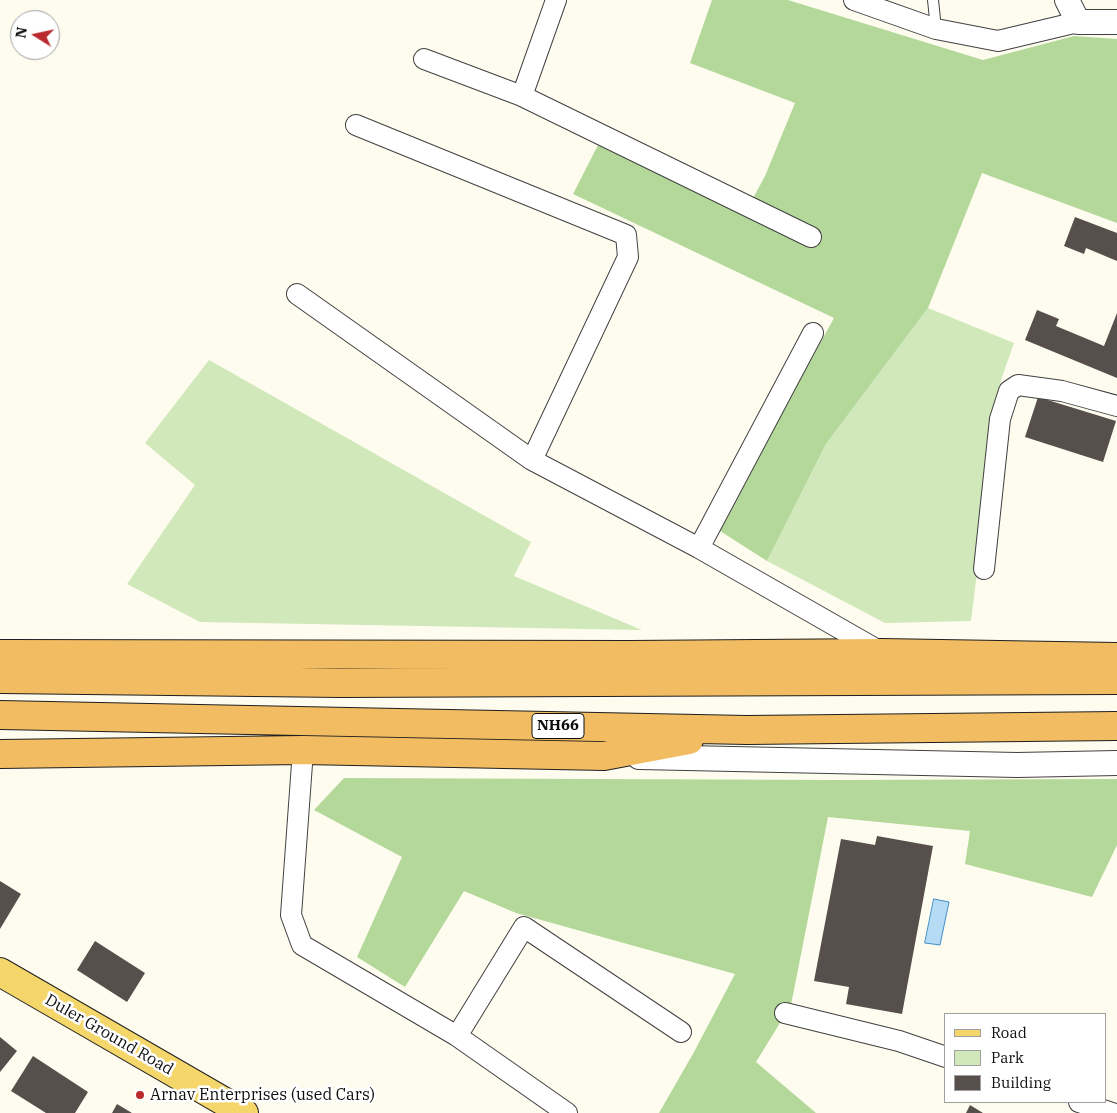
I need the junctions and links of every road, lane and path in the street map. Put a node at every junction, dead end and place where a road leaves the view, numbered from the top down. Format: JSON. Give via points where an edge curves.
{"nodes":[{"id":1,"x":556,"y":0,"type":"edge"},
{"id":2,"x":854,"y":0,"type":"edge"},
{"id":3,"x":932,"y":0,"type":"edge"},
{"id":4,"x":1067,"y":0,"type":"edge"},
{"id":5,"x":1078,"y":22,"type":"junction"},
{"id":6,"x":1117,"y":22,"type":"edge"},
{"id":7,"x":936,"y":29,"type":"junction"},
{"id":8,"x":424,"y":59,"type":"dead end"},
{"id":9,"x":522,"y":96,"type":"junction"},
{"id":10,"x":356,"y":125,"type":"dead end"},
{"id":11,"x":811,"y":237,"type":"dead end"},
{"id":12,"x":297,"y":294,"type":"dead end"},
{"id":13,"x":813,"y":333,"type":"dead end"},
{"id":14,"x":1117,"y":406,"type":"edge"},
{"id":15,"x":532,"y":460,"type":"junction"},
{"id":16,"x":699,"y":548,"type":"junction"},
{"id":17,"x":984,"y":569,"type":"dead end"},
{"id":18,"x":882,"y":653,"type":"junction"},
{"id":19,"x":0,"y":654,"type":"edge"},
{"id":20,"x":1117,"y":657,"type":"edge"},
{"id":21,"x":0,"y":679,"type":"edge"},
{"id":22,"x":1117,"y":680,"type":"edge"},
{"id":23,"x":0,"y":716,"type":"edge"},
{"id":24,"x":1117,"y":726,"type":"edge"},
{"id":25,"x":747,"y":730,"type":"junction"},
{"id":26,"x":303,"y":750,"type":"junction"},
{"id":27,"x":0,"y":754,"type":"edge"},
{"id":28,"x":604,"y":756,"type":"junction"},
{"id":29,"x":1117,"y":763,"type":"edge"},
{"id":30,"x":0,"y":972,"type":"edge"},
{"id":31,"x":785,"y":1013,"type":"dead end"},
{"id":32,"x":681,"y":1032,"type":"dead end"},
{"id":33,"x":457,"y":1036,"type":"junction"},
{"id":34,"x":944,"y":1056,"type":"edge"},
{"id":35,"x":1082,"y":1103,"type":"edge"},
{"id":36,"x":240,"y":1112,"type":"edge"},
{"id":37,"x":567,"y":1113,"type":"edge"},
{"id":38,"x":1112,"y":1113,"type":"edge"}],
"edges":[{"from":1,"to":9,"type":"street"},
{"from":2,"to":7,"type":"street"},
{"from":3,"to":7,"type":"lane"},
{"from":4,"to":5,"type":"street"},
{"from":5,"to":6,"type":"street"},
{"from":5,"to":7,"type":"street","via":[[998,41]]},
{"from":8,"to":9,"type":"street"},
{"from":9,"to":11,"type":"street"},
{"from":10,"to":15,"type":"street","via":[[626,235],[628,257]]},
{"from":12,"to":15,"type":"street"},
{"from":13,"to":16,"type":"street"},
{"from":14,"to":17,"type":"street","via":[[1062,391],[1018,385],[1009,391],[1000,419]]},
{"from":15,"to":16,"type":"street"},
{"from":16,"to":18,"type":"street"},
{"from":18,"to":19,"type":"highway"},
{"from":18,"to":20,"type":"highway"},
{"from":21,"to":22,"type":"highway","via":[[340,683]]},
{"from":23,"to":25,"type":"highway","number":"NH66"},
{"from":24,"to":25,"type":"highway","number":"NH66"},
{"from":25,"to":28,"type":"highway"},
{"from":26,"to":27,"type":"highway"},
{"from":26,"to":28,"type":"highway"},
{"from":26,"to":33,"type":"street","via":[[291,915],[302,946]]},
{"from":28,"to":29,"type":"street"},
{"from":30,"to":36,"type":"main road","name":"Duler Ground Road"},
{"from":31,"to":34,"type":"street","via":[[899,1041]]},
{"from":32,"to":33,"type":"street","via":[[524,927]]},
{"from":33,"to":37,"type":"street"},
{"from":35,"to":38,"type":"street"}]}
